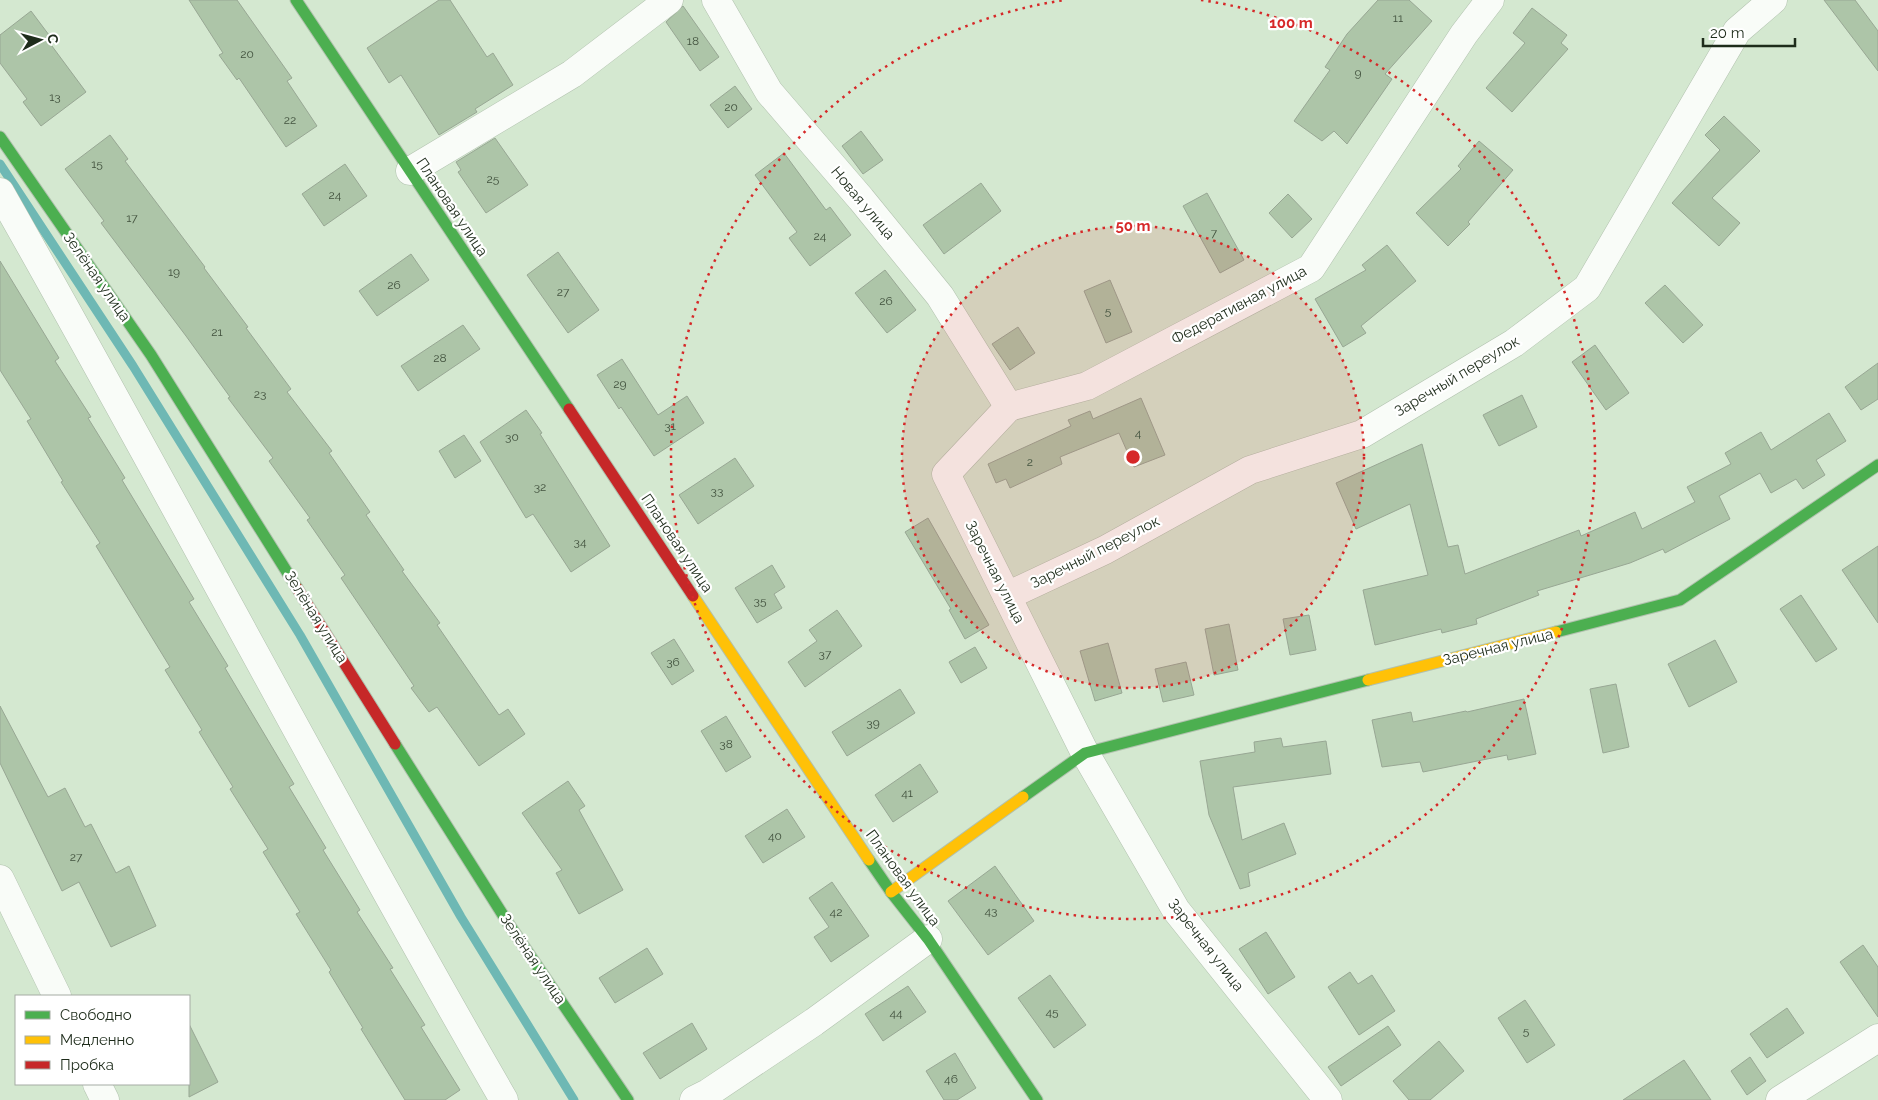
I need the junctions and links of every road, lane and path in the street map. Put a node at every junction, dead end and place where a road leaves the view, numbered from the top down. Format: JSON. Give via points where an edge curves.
{"nodes":[{"id":1,"x":296,"y":0,"type":"edge"},
{"id":2,"x":669,"y":0,"type":"edge"},
{"id":3,"x":716,"y":0,"type":"edge"},
{"id":4,"x":1490,"y":0,"type":"edge"},
{"id":5,"x":1773,"y":0,"type":"edge"},
{"id":6,"x":0,"y":137,"type":"edge"},
{"id":7,"x":410,"y":171,"type":"junction"},
{"id":8,"x":0,"y":192,"type":"edge"},
{"id":9,"x":1009,"y":406,"type":"junction"},
{"id":10,"x":1878,"y":465,"type":"edge"},
{"id":11,"x":1008,"y":596,"type":"junction"},
{"id":12,"x":1084,"y":753,"type":"junction"},
{"id":13,"x":0,"y":880,"type":"edge"},
{"id":14,"x":891,"y":892,"type":"junction"},
{"id":15,"x":928,"y":939,"type":"junction"},
{"id":16,"x":57,"y":995,"type":"edge"},
{"id":17,"x":1878,"y":1038,"type":"edge"},
{"id":18,"x":98,"y":1085,"type":"edge"},
{"id":19,"x":105,"y":1100,"type":"edge"},
{"id":20,"x":504,"y":1100,"type":"edge"},
{"id":21,"x":628,"y":1100,"type":"edge"},
{"id":22,"x":694,"y":1100,"type":"edge"},
{"id":23,"x":1037,"y":1100,"type":"edge"},
{"id":24,"x":1328,"y":1100,"type":"edge"},
{"id":25,"x":1780,"y":1100,"type":"edge"}],
"edges":[{"from":1,"to":7,"type":"street","name":"Плановая улица"},
{"from":2,"to":7,"type":"street","via":[[572,74]]},
{"from":3,"to":9,"type":"street","name":"Новая улица","via":[[769,92],[940,296]]},
{"from":4,"to":9,"type":"street","name":"Федеративная улица","via":[[1464,34],[1311,268],[1087,386]]},
{"from":5,"to":11,"type":"street","name":"Заречный переулок","via":[[1737,31],[1587,288],[1514,343],[1362,434],[1250,470],[1105,550]]},
{"from":6,"to":21,"type":"street","name":"Зелёная улица","via":[[151,355],[508,923]]},
{"from":7,"to":14,"type":"street","name":"Плановая улица"},
{"from":8,"to":20,"type":"street"},
{"from":9,"to":11,"type":"street","name":"Заречная улица","via":[[946,474]]},
{"from":10,"to":12,"type":"street","name":"Заречная улица","via":[[1680,600]]},
{"from":11,"to":12,"type":"street","name":"Заречная улица"},
{"from":12,"to":14,"type":"street","name":"Заречная улица"},
{"from":12,"to":24,"type":"street","name":"Заречная улица","via":[[1176,910]]},
{"from":13,"to":16,"type":"street"},
{"from":14,"to":15,"type":"street","name":"Плановая улица"},
{"from":15,"to":22,"type":"street","via":[[814,1022]]},
{"from":15,"to":23,"type":"street","name":"Плановая улица"},
{"from":17,"to":25,"type":"street"},
{"from":18,"to":19,"type":"street"}]}
